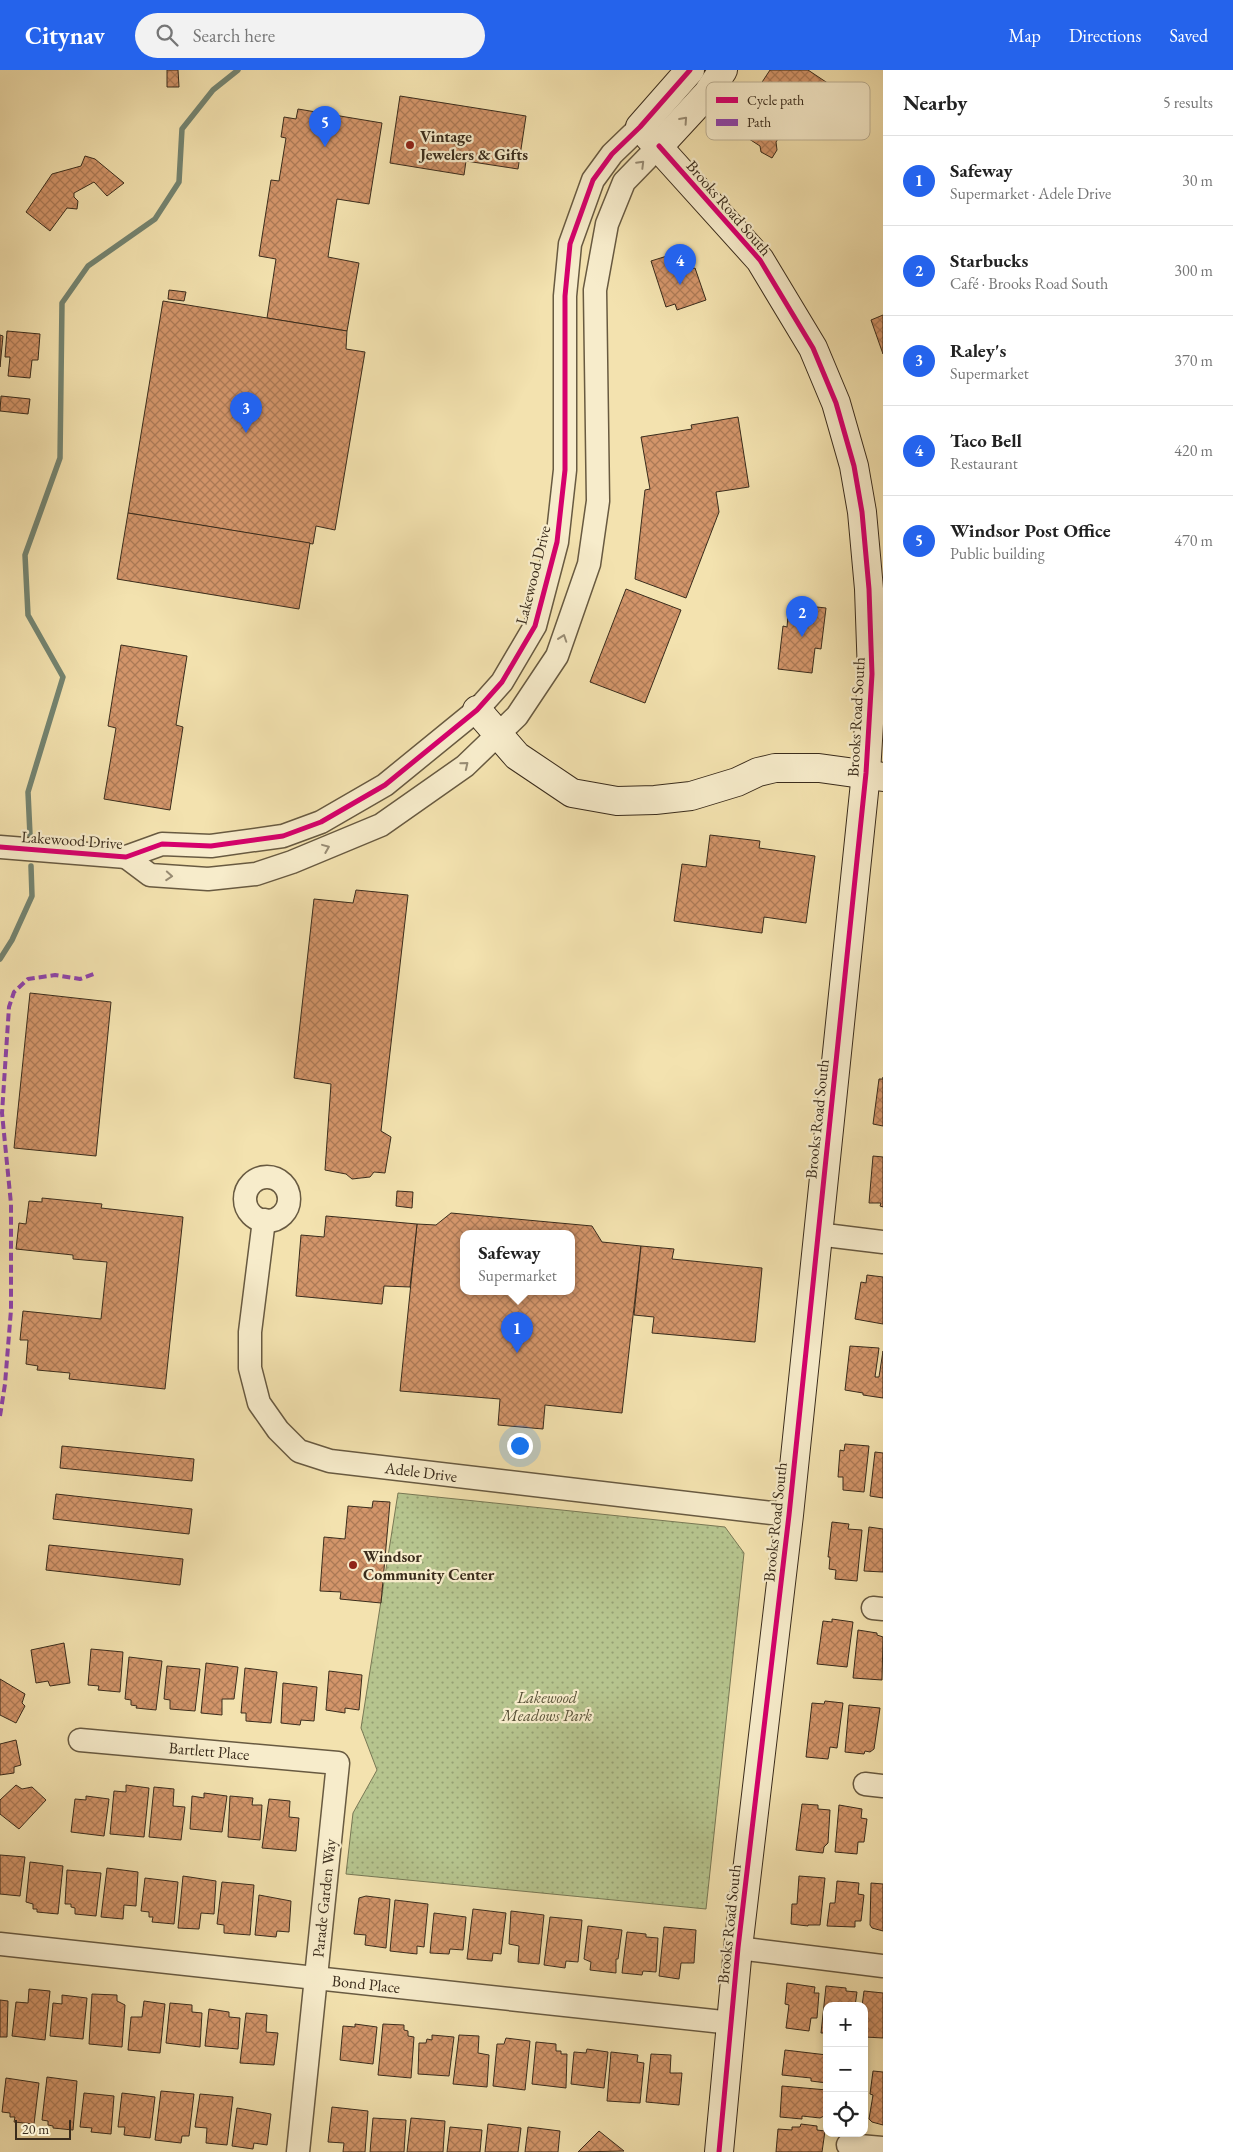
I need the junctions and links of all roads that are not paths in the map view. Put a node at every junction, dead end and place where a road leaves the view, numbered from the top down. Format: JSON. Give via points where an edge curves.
{"nodes":[{"id":1,"x":690,"y":70,"type":"edge"},
{"id":2,"x":723,"y":70,"type":"edge"},
{"id":3,"x":715,"y":82,"type":"edge"},
{"id":4,"x":706,"y":95,"type":"edge"},
{"id":5,"x":640,"y":127,"type":"junction"},
{"id":6,"x":659,"y":146,"type":"junction"},
{"id":7,"x":477,"y":710,"type":"junction"},
{"id":8,"x":499,"y":735,"type":"junction"},
{"id":9,"x":874,"y":775,"type":"edge"},
{"id":10,"x":0,"y":847,"type":"edge"},
{"id":11,"x":126,"y":857,"type":"junction"},
{"id":12,"x":264,"y":1220,"type":"dead end"},
{"id":13,"x":817,"y":1234,"type":"junction"},
{"id":14,"x":883,"y":1242,"type":"edge"},
{"id":15,"x":789,"y":1515,"type":"junction"},
{"id":16,"x":80,"y":1740,"type":"dead end"},
{"id":17,"x":338,"y":1763,"type":"joint"},
{"id":18,"x":0,"y":1944,"type":"edge"},
{"id":19,"x":738,"y":1948,"type":"junction"},
{"id":20,"x":883,"y":1966,"type":"edge"},
{"id":21,"x":316,"y":1978,"type":"junction"},
{"id":22,"x":732,"y":2023,"type":"junction"},
{"id":23,"x":848,"y":2143,"type":"edge"},
{"id":24,"x":883,"y":2148,"type":"edge"},
{"id":25,"x":298,"y":2152,"type":"edge"},
{"id":26,"x":719,"y":2152,"type":"edge"}],
"edges":[{"from":1,"to":5,"type":"street","name":"Lakewood Drive"},
{"from":3,"to":2,"type":"street","name":"Lakewood Drive","one_way":true},
{"from":6,"to":4,"type":"street","name":"Lakewood Drive","one_way":true},
{"from":5,"to":6,"type":"street","name":"Brooks Road South"},
{"from":5,"to":7,"type":"street","name":"Lakewood Drive","via":[[612,154],[593,180],[570,244],[565,296],[565,470],[556,542],[535,626],[502,682]]},
{"from":8,"to":6,"type":"street","name":"Lakewood Drive","one_way":true,"via":[[517,716],[557,656],[589,564],[598,501],[595,290],[607,224],[624,182]]},
{"from":6,"to":9,"type":"street","name":"Brooks Road South","via":[[760,260],[813,348],[836,403],[854,466],[862,512],[868,580]]},
{"from":7,"to":8,"type":"street"},
{"from":7,"to":11,"type":"street","name":"Lakewood Drive","via":[[386,785],[321,822],[283,836],[211,846],[162,844]]},
{"from":8,"to":9,"type":"street","via":[[517,756],[572,793],[617,801],[691,796],[775,768],[819,768]]},
{"from":11,"to":8,"type":"street","name":"Lakewood Drive","one_way":true,"via":[[150,875],[208,879],[256,874],[381,826],[465,766]]},
{"from":9,"to":13,"type":"street","name":"Brooks Road South"},
{"from":10,"to":11,"type":"street","name":"Lakewood Drive"},
{"from":12,"to":15,"type":"street","name":"Adele Drive","via":[[250,1332],[250,1368],[259,1403],[278,1430],[299,1451],[330,1461]]},
{"from":13,"to":14,"type":"street"},
{"from":13,"to":15,"type":"street","name":"Brooks Road South"},
{"from":15,"to":19,"type":"street","name":"Brooks Road South"},
{"from":16,"to":17,"type":"street","name":"Bartlett Place"},
{"from":17,"to":21,"type":"street","name":"Parade Garden Way"},
{"from":18,"to":21,"type":"street","name":"Bond Place"},
{"from":19,"to":20,"type":"street"},
{"from":19,"to":22,"type":"street","name":"Brooks Road South"},
{"from":21,"to":22,"type":"street","name":"Bond Place"},
{"from":21,"to":25,"type":"street","name":"Parade Garden Way"},
{"from":22,"to":26,"type":"street","name":"Brooks Road South"},
{"from":23,"to":24,"type":"street"}]}
